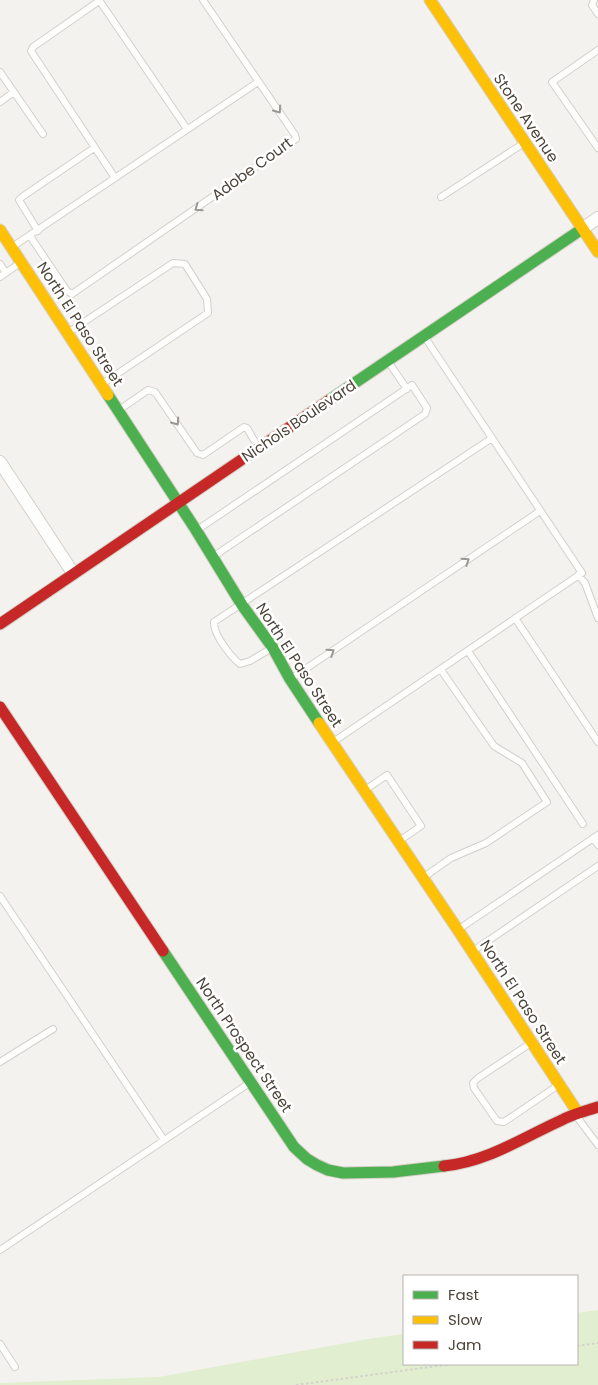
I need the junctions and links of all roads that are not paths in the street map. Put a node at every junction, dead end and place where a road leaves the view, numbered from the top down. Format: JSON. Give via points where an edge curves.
{"nodes":[{"id":1,"x":203,"y":0,"type":"edge"},
{"id":2,"x":430,"y":0,"type":"edge"},
{"id":3,"x":594,"y":0,"type":"edge"},
{"id":4,"x":99,"y":1,"type":"edge"},
{"id":5,"x":598,"y":14,"type":"edge"},
{"id":6,"x":598,"y":50,"type":"edge"},
{"id":7,"x":0,"y":72,"type":"edge"},
{"id":8,"x":258,"y":82,"type":"junction"},
{"id":9,"x":14,"y":92,"type":"junction"},
{"id":10,"x":0,"y":102,"type":"edge"},
{"id":11,"x":188,"y":129,"type":"junction"},
{"id":12,"x":43,"y":134,"type":"dead end"},
{"id":13,"x":525,"y":143,"type":"junction"},
{"id":14,"x":94,"y":148,"type":"junction"},
{"id":15,"x":598,"y":148,"type":"edge"},
{"id":16,"x":115,"y":178,"type":"junction"},
{"id":17,"x":441,"y":197,"type":"dead end"},
{"id":18,"x":598,"y":218,"type":"edge"},
{"id":19,"x":582,"y":229,"type":"junction"},
{"id":20,"x":0,"y":230,"type":"edge"},
{"id":21,"x":38,"y":231,"type":"junction"},
{"id":22,"x":30,"y":236,"type":"junction"},
{"id":23,"x":12,"y":248,"type":"junction"},
{"id":24,"x":598,"y":252,"type":"edge"},
{"id":25,"x":22,"y":263,"type":"junction"},
{"id":26,"x":0,"y":264,"type":"edge"},
{"id":27,"x":3,"y":275,"type":"edge"},
{"id":28,"x":68,"y":333,"type":"junction"},
{"id":29,"x":424,"y":336,"type":"junction"},
{"id":30,"x":387,"y":361,"type":"junction"},
{"id":31,"x":101,"y":385,"type":"junction"},
{"id":32,"x":407,"y":389,"type":"junction"},
{"id":33,"x":118,"y":411,"type":"junction"},
{"id":34,"x":492,"y":438,"type":"junction"},
{"id":35,"x":259,"y":449,"type":"junction"},
{"id":36,"x":0,"y":462,"type":"edge"},
{"id":37,"x":178,"y":504,"type":"junction"},
{"id":38,"x":540,"y":511,"type":"junction"},
{"id":39,"x":196,"y":530,"type":"junction"},
{"id":40,"x":212,"y":557,"type":"junction"},
{"id":41,"x":74,"y":573,"type":"junction"},
{"id":42,"x":578,"y":576,"type":"junction"},
{"id":43,"x":242,"y":605,"type":"junction"},
{"id":44,"x":515,"y":618,"type":"junction"},
{"id":45,"x":598,"y":618,"type":"edge"},
{"id":46,"x":0,"y":624,"type":"edge"},
{"id":47,"x":273,"y":648,"type":"junction"},
{"id":48,"x":468,"y":651,"type":"junction"},
{"id":49,"x":441,"y":670,"type":"junction"},
{"id":50,"x":290,"y":679,"type":"junction"},
{"id":51,"x":0,"y":707,"type":"edge"},
{"id":52,"x":598,"y":742,"type":"edge"},
{"id":53,"x":332,"y":743,"type":"junction"},
{"id":54,"x":364,"y":790,"type":"junction"},
{"id":55,"x":583,"y":824,"type":"dead end"},
{"id":56,"x":596,"y":837,"type":"edge"},
{"id":57,"x":399,"y":841,"type":"junction"},
{"id":58,"x":598,"y":845,"type":"edge"},
{"id":59,"x":598,"y":866,"type":"edge"},
{"id":60,"x":423,"y":878,"type":"junction"},
{"id":61,"x":0,"y":896,"type":"edge"},
{"id":62,"x":458,"y":930,"type":"junction"},
{"id":63,"x":472,"y":951,"type":"junction"},
{"id":64,"x":53,"y":1029,"type":"dead end"},
{"id":65,"x":532,"y":1042,"type":"junction"},
{"id":66,"x":0,"y":1062,"type":"edge"},
{"id":67,"x":251,"y":1082,"type":"junction"},
{"id":68,"x":559,"y":1084,"type":"junction"},
{"id":69,"x":598,"y":1107,"type":"edge"},
{"id":70,"x":577,"y":1113,"type":"junction"},
{"id":71,"x":164,"y":1140,"type":"junction"},
{"id":72,"x":598,"y":1145,"type":"edge"},
{"id":73,"x":0,"y":1250,"type":"edge"},
{"id":74,"x":0,"y":1344,"type":"edge"},
{"id":75,"x":15,"y":1367,"type":"dead end"}],
"edges":[{"from":1,"to":8,"type":"lane","name":"Adobe Court"},
{"from":2,"to":13,"type":"street","name":"Stone Avenue"},
{"from":3,"to":5,"type":"lane","via":[[592,5]]},
{"from":4,"to":11,"type":"lane"},
{"from":4,"to":14,"type":"lane","via":[[31,51]]},
{"from":6,"to":15,"type":"lane","via":[[552,82]]},
{"from":7,"to":9,"type":"lane"},
{"from":8,"to":11,"type":"lane"},
{"from":8,"to":22,"type":"lane","name":"Adobe Court","one_way":true,"via":[[296,140],[72,294]]},
{"from":9,"to":10,"type":"lane"},
{"from":9,"to":12,"type":"lane"},
{"from":11,"to":16,"type":"lane"},
{"from":13,"to":17,"type":"lane"},
{"from":13,"to":19,"type":"street","name":"Stone Avenue"},
{"from":14,"to":16,"type":"lane"},
{"from":14,"to":21,"type":"lane","via":[[19,200]]},
{"from":16,"to":21,"type":"lane"},
{"from":18,"to":19,"type":"street","name":"Nichols Boulevard"},
{"from":19,"to":24,"type":"street","name":"Stone Avenue"},
{"from":19,"to":29,"type":"street","name":"Nichols Boulevard"},
{"from":20,"to":23,"type":"street","name":"North El Paso Street"},
{"from":21,"to":22,"type":"lane"},
{"from":22,"to":23,"type":"lane"},
{"from":23,"to":25,"type":"street","name":"North El Paso Street"},
{"from":25,"to":27,"type":"lane"},
{"from":25,"to":28,"type":"street","name":"North El Paso Street"},
{"from":26,"to":27,"type":"lane"},
{"from":28,"to":31,"type":"street","name":"North El Paso Street"},
{"from":28,"to":31,"type":"lane","via":[[173,263],[184,264],[194,278],[207,300],[208,313]]},
{"from":29,"to":30,"type":"street","name":"Nichols Boulevard"},
{"from":29,"to":34,"type":"lane"},
{"from":30,"to":32,"type":"lane"},
{"from":30,"to":35,"type":"street","name":"Nichols Boulevard"},
{"from":31,"to":33,"type":"street","name":"North El Paso Street"},
{"from":32,"to":39,"type":"lane"},
{"from":32,"to":40,"type":"lane","via":[[412,385],[427,408],[425,414]]},
{"from":33,"to":35,"type":"lane","one_way":true,"via":[[148,390],[155,392],[197,453],[203,454],[244,427]]},
{"from":33,"to":37,"type":"street","name":"North El Paso Street"},
{"from":34,"to":38,"type":"lane"},
{"from":34,"to":43,"type":"lane"},
{"from":35,"to":37,"type":"street","name":"Nichols Boulevard"},
{"from":36,"to":41,"type":"street"},
{"from":37,"to":39,"type":"street","name":"North El Paso Street"},
{"from":37,"to":41,"type":"street","name":"Nichols Boulevard"},
{"from":38,"to":42,"type":"lane","via":[[582,573]]},
{"from":50,"to":38,"type":"lane","one_way":true},
{"from":39,"to":40,"type":"street","name":"North El Paso Street"},
{"from":40,"to":43,"type":"street","name":"North El Paso Street"},
{"from":41,"to":46,"type":"street","name":"Nichols Boulevard"},
{"from":42,"to":44,"type":"lane"},
{"from":42,"to":45,"type":"lane","via":[[585,583]]},
{"from":43,"to":47,"type":"street","name":"North El Paso Street"},
{"from":43,"to":47,"type":"lane","via":[[214,622],[213,628],[233,659],[240,664]]},
{"from":44,"to":48,"type":"lane"},
{"from":44,"to":52,"type":"lane"},
{"from":47,"to":50,"type":"street","name":"North El Paso Street"},
{"from":48,"to":49,"type":"lane"},
{"from":48,"to":55,"type":"lane"},
{"from":49,"to":53,"type":"lane"},
{"from":49,"to":60,"type":"lane","via":[[494,746],[522,763],[547,802],[486,843],[451,858]]},
{"from":50,"to":53,"type":"street","name":"North El Paso Street"},
{"from":51,"to":67,"type":"street","name":"North Prospect Street"},
{"from":53,"to":54,"type":"street","name":"North El Paso Street"},
{"from":54,"to":57,"type":"street","name":"North El Paso Street"},
{"from":54,"to":57,"type":"lane","via":[[387,775],[421,826]]},
{"from":56,"to":58,"type":"lane"},
{"from":56,"to":62,"type":"lane"},
{"from":57,"to":60,"type":"street","name":"North El Paso Street"},
{"from":59,"to":63,"type":"lane"},
{"from":60,"to":62,"type":"street","name":"North El Paso Street"},
{"from":61,"to":71,"type":"lane"},
{"from":62,"to":63,"type":"street","name":"North El Paso Street"},
{"from":63,"to":65,"type":"street","name":"North El Paso Street"},
{"from":64,"to":66,"type":"lane"},
{"from":65,"to":68,"type":"street","name":"North El Paso Street"},
{"from":65,"to":68,"type":"lane","via":[[478,1078],[474,1088],[500,1123]]},
{"from":67,"to":70,"type":"street","name":"North Prospect Street","via":[[294,1148],[317,1165],[343,1172],[393,1172],[448,1166],[510,1146]]},
{"from":67,"to":71,"type":"lane"},
{"from":68,"to":70,"type":"street","name":"North El Paso Street"},
{"from":69,"to":70,"type":"street","name":"North Prospect Street"},
{"from":70,"to":72,"type":"lane"},
{"from":71,"to":73,"type":"lane"},
{"from":74,"to":75,"type":"lane"}]}
